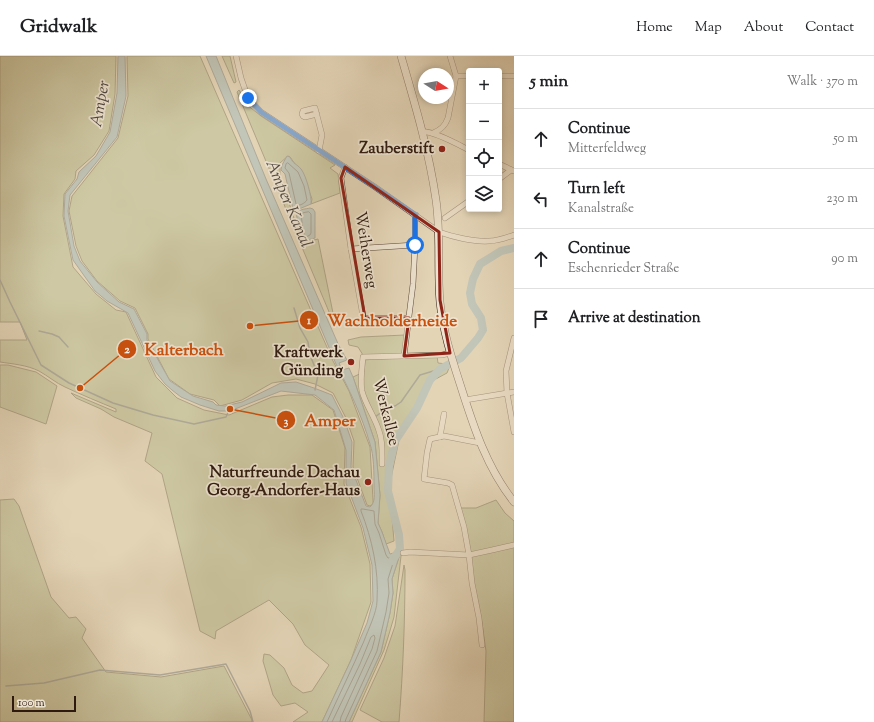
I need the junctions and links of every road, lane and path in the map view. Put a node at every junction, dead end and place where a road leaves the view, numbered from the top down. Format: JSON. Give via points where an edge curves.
{"nodes":[{"id":1,"x":236,"y":56,"type":"edge"},
{"id":2,"x":402,"y":56,"type":"edge"},
{"id":3,"x":450,"y":56,"type":"edge"},
{"id":4,"x":456,"y":76,"type":"junction"},
{"id":5,"x":466,"y":76,"type":"edge"},
{"id":6,"x":502,"y":76,"type":"edge"},
{"id":7,"x":514,"y":76,"type":"edge"},
{"id":8,"x":317,"y":114,"type":"dead end"},
{"id":9,"x":422,"y":132,"type":"junction"},
{"id":10,"x":433,"y":133,"type":"junction"},
{"id":11,"x":466,"y":149,"type":"edge"},
{"id":12,"x":319,"y":151,"type":"junction"},
{"id":13,"x":502,"y":165,"type":"edge"},
{"id":14,"x":345,"y":167,"type":"junction"},
{"id":15,"x":513,"y":170,"type":"edge"},
{"id":16,"x":502,"y":177,"type":"edge"},
{"id":17,"x":466,"y":203,"type":"edge"},
{"id":18,"x":416,"y":215,"type":"junction"},
{"id":19,"x":445,"y":218,"type":"dead end"},
{"id":20,"x":439,"y":232,"type":"junction"},
{"id":21,"x":514,"y":235,"type":"edge"},
{"id":22,"x":415,"y":245,"type":"junction"},
{"id":23,"x":351,"y":249,"type":"junction"},
{"id":24,"x":409,"y":318,"type":"junction"},
{"id":25,"x":514,"y":338,"type":"edge"},
{"id":26,"x":404,"y":356,"type":"junction"},
{"id":27,"x":452,"y":359,"type":"junction"},
{"id":28,"x":514,"y":392,"type":"edge"},
{"id":29,"x":507,"y":393,"type":"junction"},
{"id":30,"x":465,"y":400,"type":"junction"},
{"id":31,"x":444,"y":414,"type":"dead end"},
{"id":32,"x":514,"y":432,"type":"edge"},
{"id":33,"x":440,"y":437,"type":"junction"},
{"id":34,"x":480,"y":443,"type":"junction"},
{"id":35,"x":382,"y":464,"type":"dead end"},
{"id":36,"x":514,"y":502,"type":"edge"},
{"id":37,"x":514,"y":545,"type":"edge"},
{"id":38,"x":403,"y":553,"type":"dead end"},
{"id":39,"x":469,"y":555,"type":"junction"},
{"id":40,"x":482,"y":645,"type":"dead end"}],
"edges":[{"from":1,"to":12,"type":"street","via":[[248,98],[261,112]]},
{"from":2,"to":9,"type":"main road"},
{"from":3,"to":4,"type":"street"},
{"from":4,"to":5,"type":"street"},
{"from":4,"to":10,"type":"street","via":[[447,123],[441,130]]},
{"from":6,"to":7,"type":"street"},
{"from":8,"to":12,"type":"street","via":[[322,135]]},
{"from":9,"to":10,"type":"street"},
{"from":9,"to":20,"type":"main road","via":[[436,200]]},
{"from":10,"to":11,"type":"street"},
{"from":12,"to":14,"type":"street"},
{"from":13,"to":15,"type":"street"},
{"from":14,"to":18,"type":"street"},
{"from":14,"to":23,"type":"street","name":"Weiherweg","via":[[341,178]]},
{"from":15,"to":16,"type":"street"},
{"from":17,"to":19,"type":"street"},
{"from":18,"to":20,"type":"street"},
{"from":18,"to":22,"type":"street"},
{"from":20,"to":21,"type":"street","via":[[483,241]]},
{"from":20,"to":27,"type":"main road","via":[[441,315]]},
{"from":22,"to":23,"type":"street"},
{"from":22,"to":24,"type":"street"},
{"from":23,"to":24,"type":"street","name":"Weiherweg","via":[[363,316]]},
{"from":24,"to":26,"type":"street"},
{"from":25,"to":29,"type":"street","via":[[506,371]]},
{"from":26,"to":27,"type":"street","name":"Werkallee","via":[[442,355]]},
{"from":26,"to":35,"type":"street","name":"Werkallee","via":[[363,357],[362,391],[379,430]]},
{"from":27,"to":30,"type":"main road"},
{"from":28,"to":29,"type":"street"},
{"from":29,"to":30,"type":"street"},
{"from":29,"to":32,"type":"street"},
{"from":30,"to":34,"type":"main road"},
{"from":31,"to":33,"type":"street"},
{"from":33,"to":34,"type":"street"},
{"from":33,"to":39,"type":"street","via":[[432,438],[429,442],[424,478],[452,485]]},
{"from":34,"to":36,"type":"main road","via":[[496,475]]},
{"from":37,"to":39,"type":"street"},
{"from":38,"to":39,"type":"street"},
{"from":39,"to":40,"type":"street"}]}
